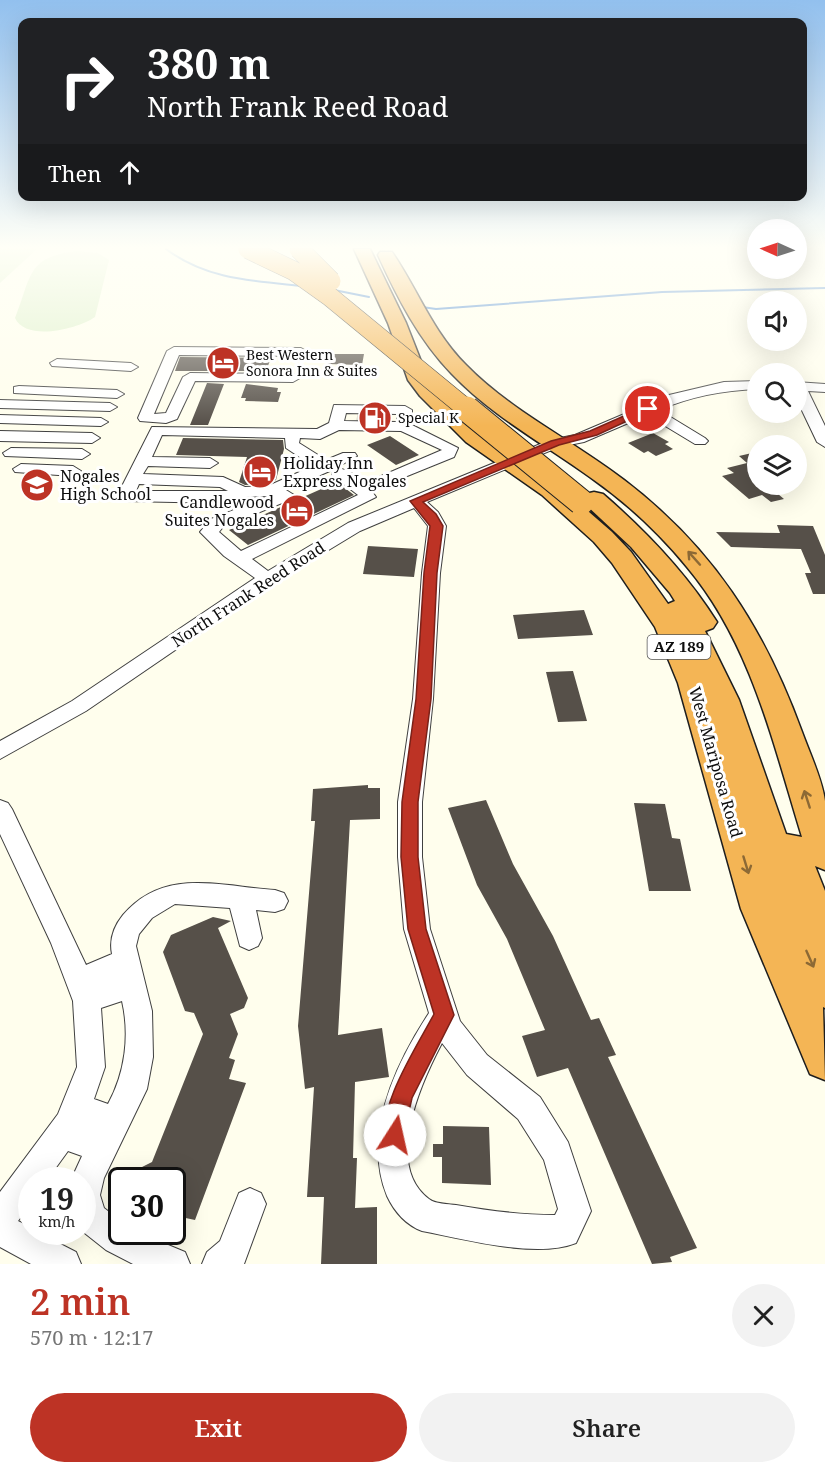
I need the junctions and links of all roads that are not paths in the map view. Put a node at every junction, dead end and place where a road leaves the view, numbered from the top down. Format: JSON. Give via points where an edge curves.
{"nodes":[{"id":1,"x":343,"y":308,"type":"edge"},
{"id":2,"x":360,"y":308,"type":"edge"},
{"id":3,"x":398,"y":308,"type":"edge"},
{"id":4,"x":404,"y":308,"type":"edge"},
{"id":5,"x":408,"y":321,"type":"junction"},
{"id":6,"x":279,"y":351,"type":"junction"},
{"id":7,"x":301,"y":352,"type":"dead end"},
{"id":8,"x":57,"y":363,"type":"dead end"},
{"id":9,"x":131,"y":367,"type":"dead end"},
{"id":10,"x":162,"y":376,"type":"junction"},
{"id":11,"x":190,"y":377,"type":"junction"},
{"id":12,"x":39,"y":378,"type":"dead end"},
{"id":13,"x":272,"y":378,"type":"junction"},
{"id":14,"x":293,"y":378,"type":"dead end"},
{"id":15,"x":747,"y":385,"type":"edge"},
{"id":16,"x":807,"y":387,"type":"edge"},
{"id":17,"x":825,"y":388,"type":"edge"},
{"id":18,"x":19,"y":390,"type":"dead end"},
{"id":19,"x":364,"y":393,"type":"dead end"},
{"id":20,"x":117,"y":394,"type":"junction"},
{"id":21,"x":807,"y":402,"type":"edge"},
{"id":22,"x":0,"y":404,"type":"edge"},
{"id":23,"x":643,"y":406,"type":"junction"},
{"id":24,"x":372,"y":417,"type":"junction"},
{"id":25,"x":0,"y":419,"type":"edge"},
{"id":26,"x":101,"y":422,"type":"dead end"},
{"id":27,"x":821,"y":425,"type":"edge"},
{"id":28,"x":293,"y":434,"type":"junction"},
{"id":29,"x":0,"y":436,"type":"edge"},
{"id":30,"x":92,"y":438,"type":"dead end"},
{"id":31,"x":700,"y":441,"type":"dead end"},
{"id":32,"x":825,"y":441,"type":"edge"},
{"id":33,"x":550,"y":445,"type":"junction"},
{"id":34,"x":11,"y":453,"type":"dead end"},
{"id":35,"x":82,"y":454,"type":"dead end"},
{"id":36,"x":354,"y":459,"type":"dead end"},
{"id":37,"x":142,"y":461,"type":"junction"},
{"id":38,"x":510,"y":462,"type":"junction"},
{"id":39,"x":210,"y":463,"type":"dead end"},
{"id":40,"x":21,"y":469,"type":"dead end"},
{"id":41,"x":331,"y":469,"type":"junction"},
{"id":42,"x":73,"y":471,"type":"dead end"},
{"id":43,"x":385,"y":480,"type":"dead end"},
{"id":44,"x":587,"y":500,"type":"junction"},
{"id":45,"x":416,"y":501,"type":"junction"},
{"id":46,"x":239,"y":558,"type":"junction"},
{"id":47,"x":268,"y":579,"type":"junction"},
{"id":48,"x":0,"y":751,"type":"edge"},
{"id":49,"x":0,"y":809,"type":"edge"},
{"id":50,"x":825,"y":855,"type":"edge"},
{"id":51,"x":241,"y":898,"type":"junction"},
{"id":52,"x":275,"y":901,"type":"dead end"},
{"id":53,"x":249,"y":938,"type":"dead end"},
{"id":54,"x":825,"y":940,"type":"edge"},
{"id":55,"x":128,"y":973,"type":"junction"},
{"id":56,"x":825,"y":990,"type":"edge"},
{"id":57,"x":83,"y":991,"type":"junction"},
{"id":58,"x":444,"y":1015,"type":"junction"},
{"id":59,"x":825,"y":1060,"type":"edge"},
{"id":60,"x":69,"y":1121,"type":"junction"},
{"id":61,"x":109,"y":1135,"type":"junction"},
{"id":62,"x":250,"y":1204,"type":"dead end"},
{"id":63,"x":0,"y":1220,"type":"edge"},
{"id":64,"x":0,"y":1229,"type":"edge"},
{"id":65,"x":64,"y":1264,"type":"edge"},
{"id":66,"x":173,"y":1264,"type":"edge"},
{"id":67,"x":219,"y":1264,"type":"edge"}],
"edges":[{"from":1,"to":44,"type":"highway","bridge":true},
{"from":2,"to":44,"type":"highway","bridge":true},
{"from":3,"to":5,"type":"highway"},
{"from":4,"to":5,"type":"highway","name":"West Mariposa Road","number":"AZ 189"},
{"from":5,"to":33,"type":"highway","via":[[432,363],[454,389],[516,442],[529,447]]},
{"from":5,"to":38,"type":"highway","name":"West Mariposa Road","number":"AZ 189","via":[[418,380],[474,437]]},
{"from":6,"to":7,"type":"street"},
{"from":6,"to":10,"type":"street","via":[[178,350],[171,355]]},
{"from":6,"to":13,"type":"street"},
{"from":8,"to":9,"type":"street"},
{"from":10,"to":11,"type":"street"},
{"from":10,"to":11,"type":"street","via":[[145,418],[172,416]]},
{"from":11,"to":13,"type":"street"},
{"from":12,"to":20,"type":"street"},
{"from":13,"to":14,"type":"street"},
{"from":15,"to":23,"type":"street","name":"North Frank Reed Road"},
{"from":16,"to":17,"type":"street"},
{"from":18,"to":20,"type":"street"},
{"from":19,"to":24,"type":"street"},
{"from":20,"to":22,"type":"street"},
{"from":21,"to":27,"type":"street"},
{"from":23,"to":31,"type":"street"},
{"from":23,"to":33,"type":"street","name":"North Frank Reed Road","via":[[566,433]]},
{"from":24,"to":28,"type":"street","via":[[339,408],[336,425],[320,434]]},
{"from":24,"to":43,"type":"street","via":[[405,410],[404,427],[450,448],[448,454]]},
{"from":25,"to":26,"type":"street"},
{"from":27,"to":32,"type":"street"},
{"from":28,"to":37,"type":"street","via":[[157,430]]},
{"from":28,"to":41,"type":"street","via":[[291,445]]},
{"from":29,"to":30,"type":"street"},
{"from":33,"to":38,"type":"street","name":"North Frank Reed Road"},
{"from":50,"to":33,"type":"highway","one_way":true,"via":[[770,688],[729,605],[699,564],[651,514],[604,476]]},
{"from":34,"to":35,"type":"street"},
{"from":36,"to":41,"type":"street"},
{"from":37,"to":39,"type":"street"},
{"from":37,"to":41,"type":"street","via":[[134,479],[223,482],[242,492],[271,491]]},
{"from":38,"to":45,"type":"street","name":"North Frank Reed Road"},
{"from":38,"to":59,"type":"highway","name":"West Mariposa Road","number":"AZ 189","one_way":true,"via":[[550,490],[603,537],[669,626],[693,683],[760,909]]},
{"from":40,"to":42,"type":"street"},
{"from":41,"to":46,"type":"street","via":[[211,527],[213,538]]},
{"from":41,"to":46,"type":"street","via":[[368,497]]},
{"from":44,"to":54,"type":"highway","via":[[655,555],[717,643]]},
{"from":44,"to":56,"type":"highway","one_way":true,"via":[[643,559],[672,596],[702,646],[724,697],[786,897]]},
{"from":45,"to":47,"type":"street","name":"North Frank Reed Road","via":[[354,527]]},
{"from":45,"to":58,"type":"street","via":[[432,516],[436,526],[423,699],[410,802],[410,857],[417,929]]},
{"from":46,"to":47,"type":"street"},
{"from":47,"to":48,"type":"street","name":"North Frank Reed Road","via":[[79,706]]},
{"from":49,"to":57,"type":"street"},
{"from":51,"to":52,"type":"street"},
{"from":51,"to":53,"type":"street"},
{"from":51,"to":55,"type":"street","via":[[176,893],[156,900],[127,929],[123,946]]},
{"from":55,"to":57,"type":"street"},
{"from":55,"to":61,"type":"street","via":[[138,1011],[139,1057],[132,1089]]},
{"from":57,"to":60,"type":"street","via":[[91,1067]]},
{"from":58,"to":58,"type":"street","via":[[402,1096],[392,1154],[401,1190],[422,1215],[509,1231],[564,1232],[575,1211],[557,1153],[529,1108],[477,1065],[448,1028]]},
{"from":60,"to":61,"type":"street"},
{"from":60,"to":63,"type":"street"},
{"from":61,"to":66,"type":"street","via":[[84,1193],[90,1218],[136,1249]]},
{"from":62,"to":67,"type":"street","via":[[232,1252]]},
{"from":64,"to":65,"type":"street"}]}
